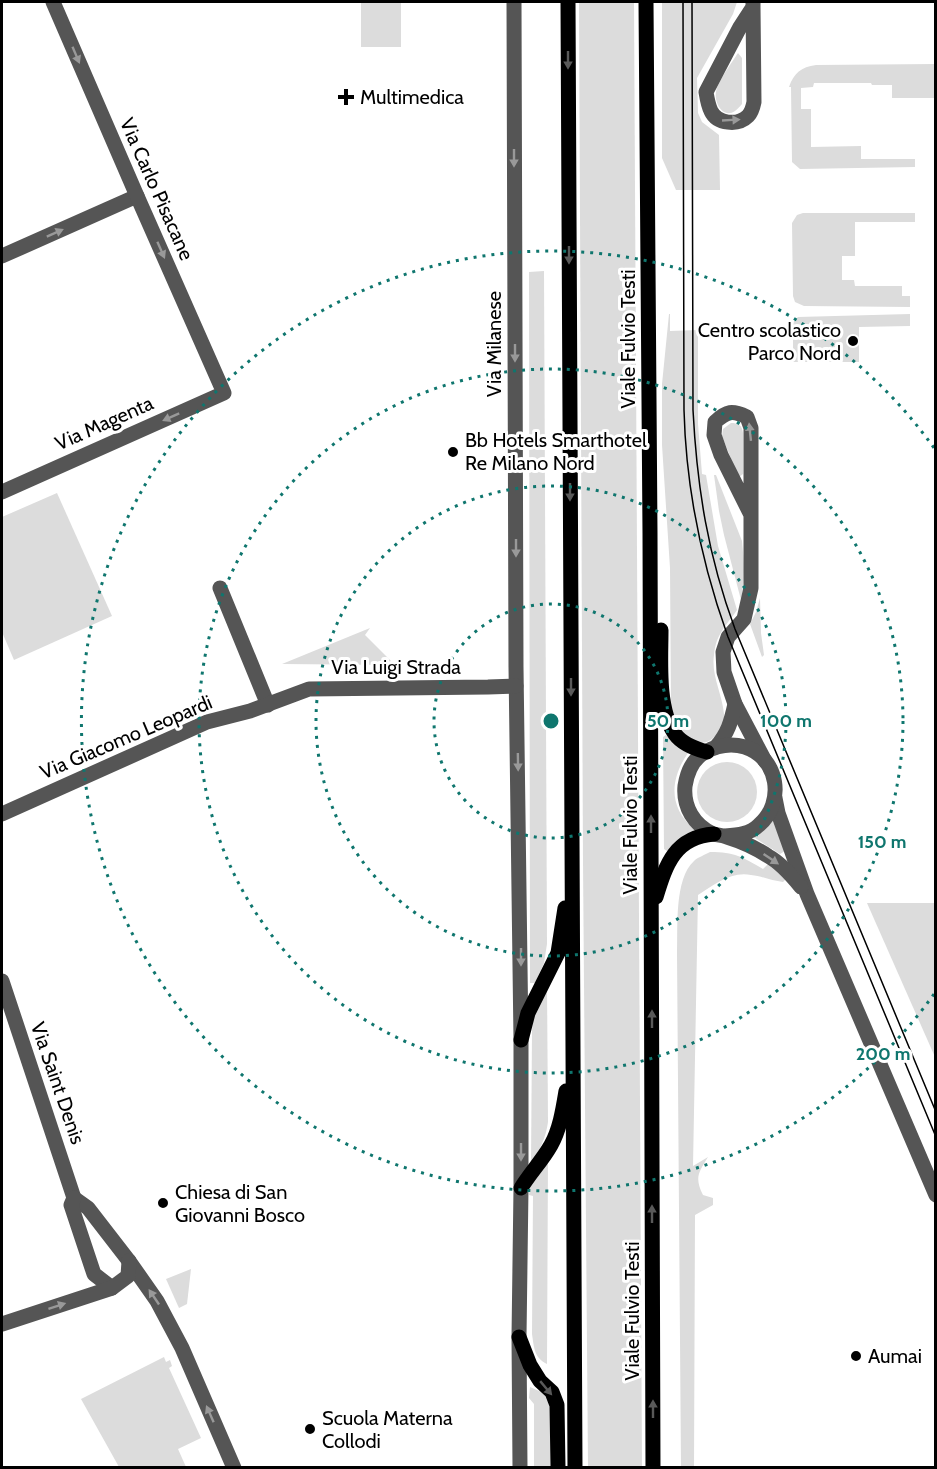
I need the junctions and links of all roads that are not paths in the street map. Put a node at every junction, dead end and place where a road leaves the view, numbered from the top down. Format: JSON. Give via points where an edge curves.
{"nodes":[{"id":1,"x":53,"y":2,"type":"edge"},
{"id":2,"x":514,"y":2,"type":"edge"},
{"id":3,"x":568,"y":2,"type":"edge"},
{"id":4,"x":646,"y":2,"type":"edge"},
{"id":5,"x":753,"y":4,"type":"edge"},
{"id":6,"x":137,"y":196,"type":"junction"},
{"id":7,"x":2,"y":256,"type":"edge"},
{"id":8,"x":224,"y":393,"type":"joint"},
{"id":9,"x":2,"y":492,"type":"edge"},
{"id":10,"x":752,"y":514,"type":"junction"},
{"id":11,"x":650,"y":533,"type":"junction"},
{"id":12,"x":220,"y":588,"type":"dead end"},
{"id":13,"x":516,"y":686,"type":"junction"},
{"id":14,"x":273,"y":703,"type":"junction"},
{"id":15,"x":735,"y":704,"type":"junction"},
{"id":16,"x":711,"y":749,"type":"junction"},
{"id":17,"x":765,"y":761,"type":"junction"},
{"id":18,"x":775,"y":798,"type":"junction"},
{"id":19,"x":2,"y":814,"type":"edge"},
{"id":20,"x":720,"y":835,"type":"junction"},
{"id":21,"x":572,"y":866,"type":"junction"},
{"id":22,"x":807,"y":894,"type":"junction"},
{"id":23,"x":651,"y":911,"type":"junction"},
{"id":24,"x":2,"y":981,"type":"edge"},
{"id":25,"x":521,"y":1040,"type":"junction"},
{"id":26,"x":573,"y":1052,"type":"junction"},
{"id":27,"x":522,"y":1188,"type":"junction"},
{"id":28,"x":936,"y":1195,"type":"edge"},
{"id":29,"x":74,"y":1198,"type":"junction"},
{"id":30,"x":129,"y":1261,"type":"junction"},
{"id":31,"x":112,"y":1287,"type":"junction"},
{"id":32,"x":2,"y":1324,"type":"edge"},
{"id":33,"x":519,"y":1336,"type":"junction"},
{"id":34,"x":234,"y":1467,"type":"edge"},
{"id":35,"x":520,"y":1467,"type":"edge"},
{"id":36,"x":558,"y":1467,"type":"edge"},
{"id":37,"x":575,"y":1467,"type":"edge"},
{"id":38,"x":653,"y":1467,"type":"edge"}],
"edges":[{"from":1,"to":6,"type":"street","name":"Via Carlo Pisacane","one_way":true},
{"from":2,"to":13,"type":"street","name":"Via Milanese","one_way":true},
{"from":3,"to":21,"type":"main road","one_way":true},
{"from":4,"to":11,"type":"main road","name":"Viale Fulvio Testi"},
{"from":5,"to":5,"type":"street","one_way":true,"via":[[706,92],[711,112],[719,121],[734,123],[752,110]]},
{"from":7,"to":6,"type":"street","one_way":true},
{"from":6,"to":8,"type":"street","name":"Via Carlo Pisacane","one_way":true},
{"from":8,"to":9,"type":"street","name":"Via Magenta","one_way":true},
{"from":10,"to":10,"type":"street","one_way":true,"via":[[751,428],[747,417],[737,412],[725,413],[715,422],[714,435]]},
{"from":10,"to":15,"type":"street","via":[[752,588],[744,619],[728,637],[723,652],[724,672]]},
{"from":11,"to":16,"type":"main road","via":[[659,568],[666,715],[675,735],[687,744]]},
{"from":23,"to":11,"type":"main road","name":"Viale Fulvio Testi","one_way":true},
{"from":12,"to":14,"type":"street"},
{"from":13,"to":14,"type":"street","name":"Via Luigi Strada","via":[[309,688]]},
{"from":13,"to":25,"type":"street","one_way":true},
{"from":14,"to":19,"type":"street","name":"Via Giacomo Leopardi","via":[[192,728]]},
{"from":15,"to":16,"type":"street","via":[[725,736]]},
{"from":15,"to":17,"type":"street"},
{"from":16,"to":17,"type":"street","via":[[744,747]]},
{"from":16,"to":20,"type":"street","via":[[702,754],[686,776],[684,797],[699,824]]},
{"from":17,"to":18,"type":"street","via":[[776,786]]},
{"from":18,"to":20,"type":"street","via":[[770,814],[759,826],[744,834]]},
{"from":18,"to":22,"type":"street"},
{"from":20,"to":22,"type":"street","one_way":true,"via":[[769,856]]},
{"from":20,"to":23,"type":"main road","via":[[691,840],[677,850],[666,866]]},
{"from":21,"to":25,"type":"main road","via":[[558,953],[528,1013]]},
{"from":21,"to":26,"type":"main road"},
{"from":22,"to":28,"type":"street"},
{"from":38,"to":23,"type":"main road","name":"Viale Fulvio Testi","one_way":true},
{"from":24,"to":29,"type":"street","name":"Via Saint Denis"},
{"from":25,"to":27,"type":"street","one_way":true},
{"from":26,"to":27,"type":"main road","via":[[557,1132]]},
{"from":26,"to":37,"type":"main road"},
{"from":27,"to":33,"type":"street"},
{"from":29,"to":30,"type":"street","via":[[88,1208]]},
{"from":29,"to":31,"type":"street","name":"Via Saint Denis","via":[[71,1205],[94,1274]]},
{"from":30,"to":31,"type":"street","via":[[128,1276]]},
{"from":34,"to":30,"type":"street","one_way":true,"via":[[182,1348],[157,1301]]},
{"from":32,"to":31,"type":"street","one_way":true},
{"from":33,"to":35,"type":"street"},
{"from":33,"to":36,"type":"main road","one_way":true,"via":[[530,1365],[552,1392],[557,1405]]}]}
